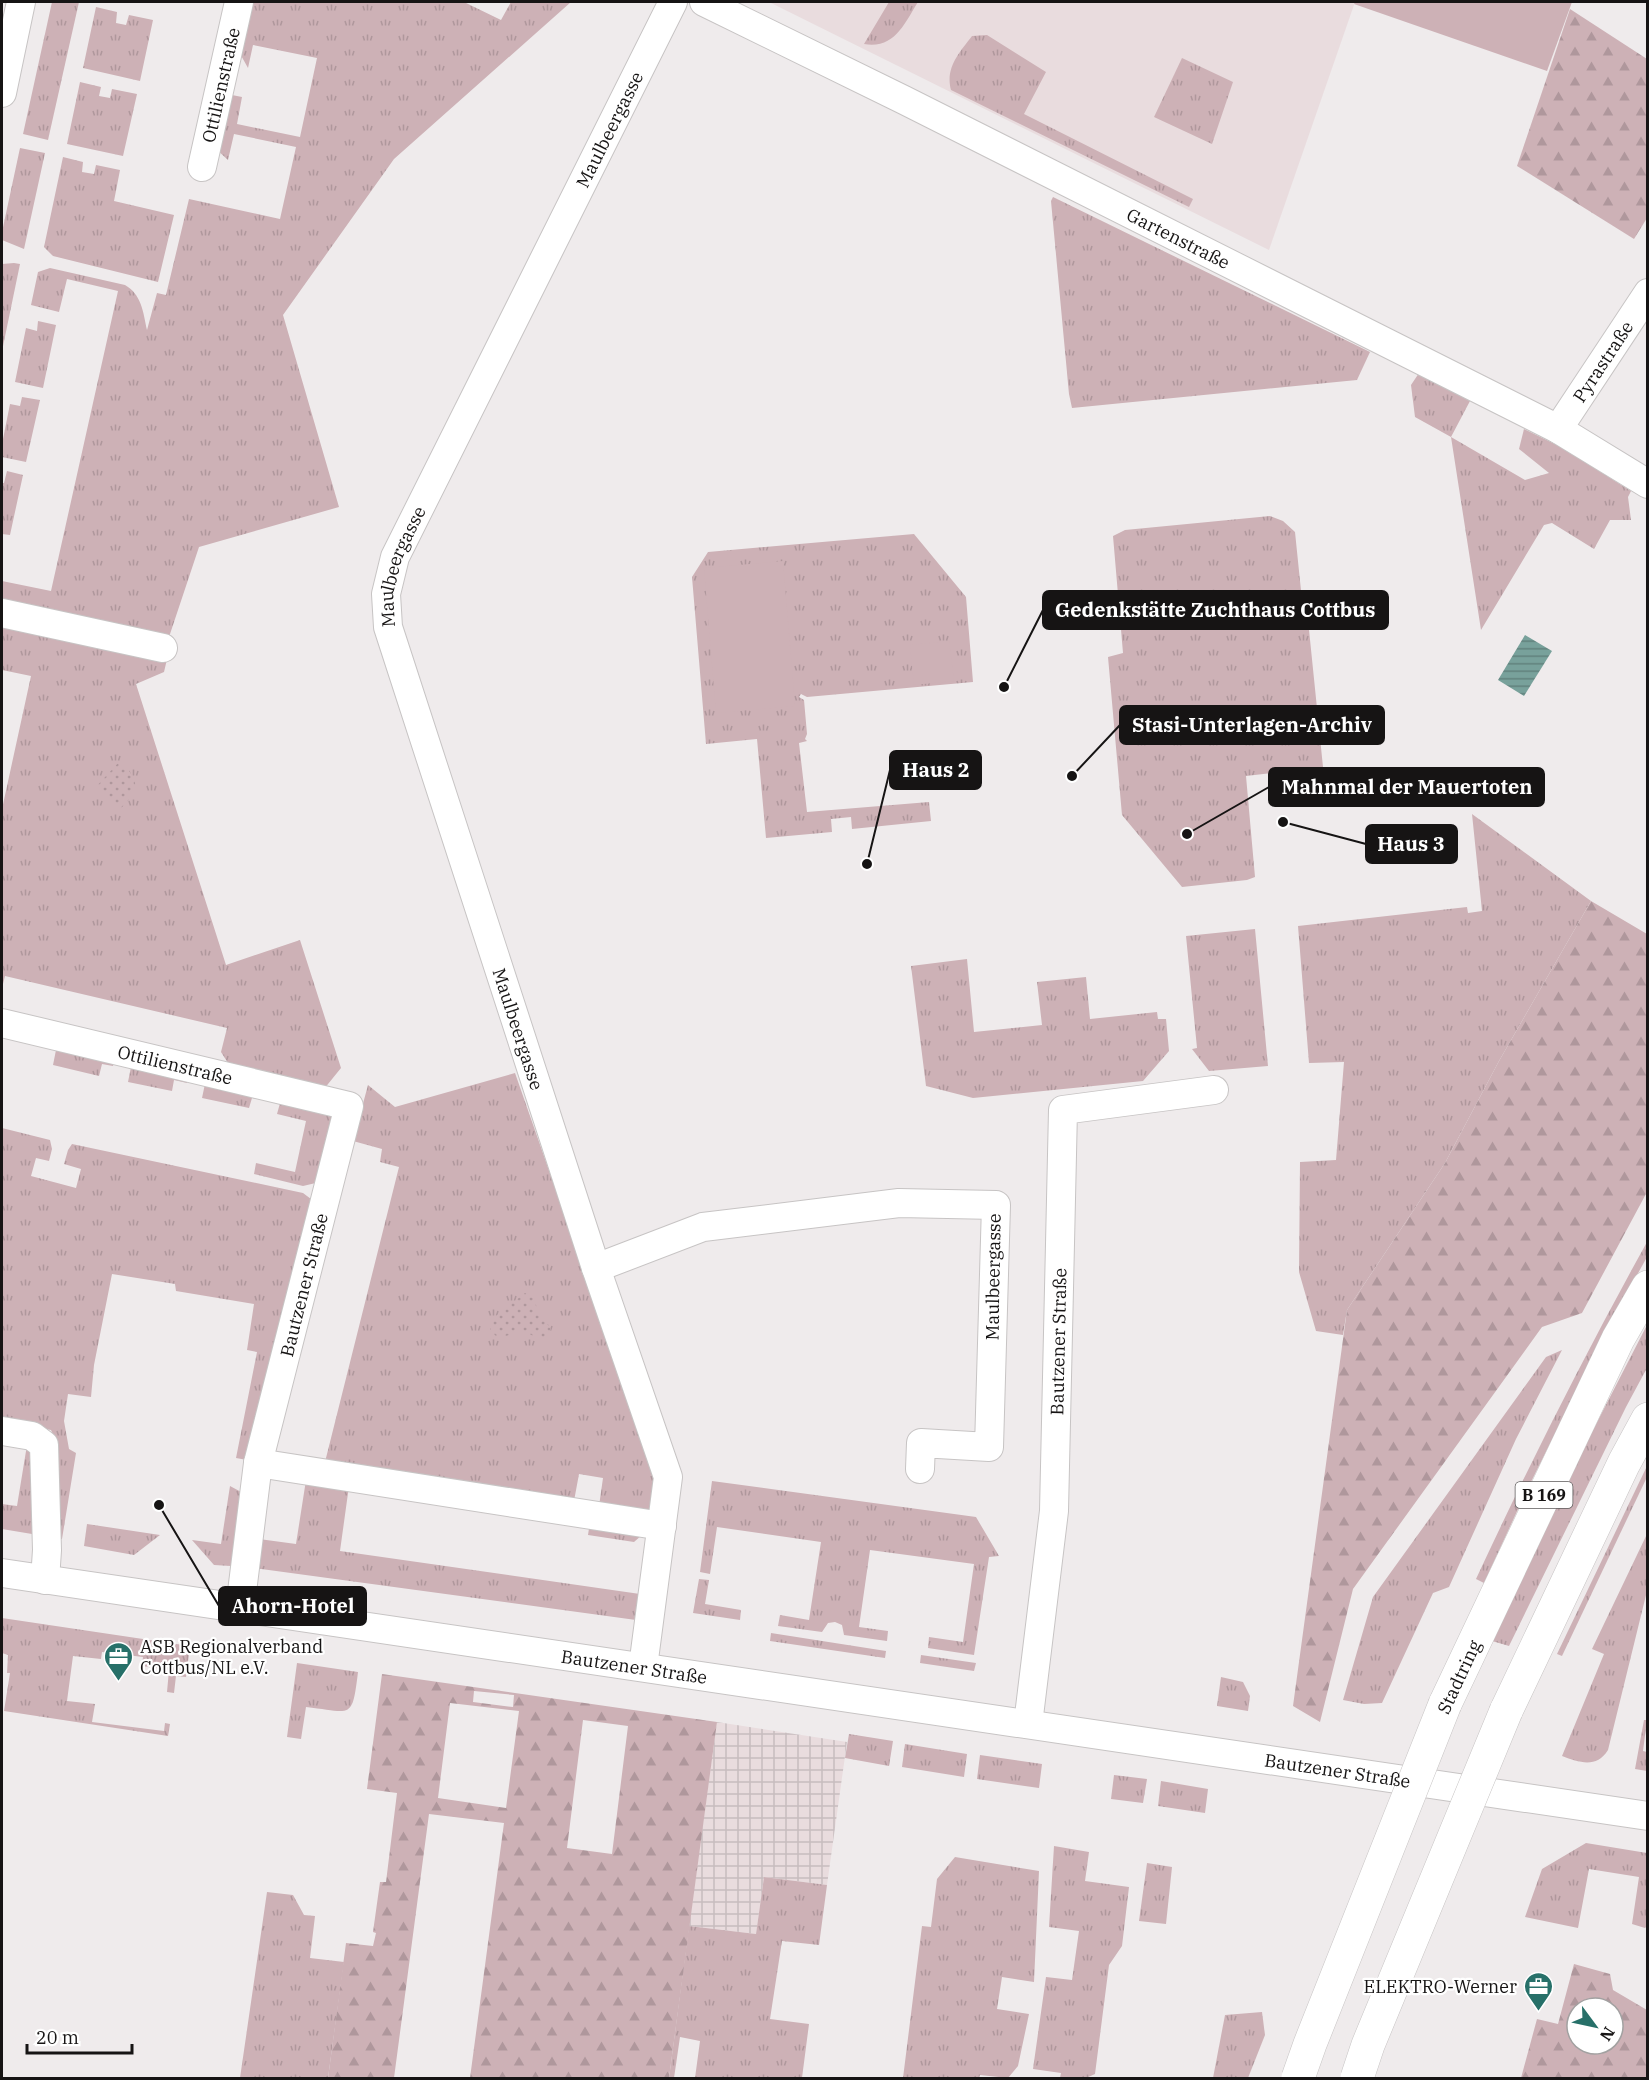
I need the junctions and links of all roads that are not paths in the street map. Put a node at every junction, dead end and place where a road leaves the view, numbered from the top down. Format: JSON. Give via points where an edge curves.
{"nodes":[{"id":1,"x":21,"y":2,"type":"edge"},
{"id":2,"x":239,"y":2,"type":"edge"},
{"id":3,"x":673,"y":2,"type":"edge"},
{"id":4,"x":704,"y":2,"type":"edge"},
{"id":5,"x":2,"y":93,"type":"edge"},
{"id":6,"x":202,"y":167,"type":"dead end"},
{"id":7,"x":1647,"y":293,"type":"edge"},
{"id":8,"x":1558,"y":429,"type":"junction"},
{"id":9,"x":1647,"y":484,"type":"edge"},
{"id":10,"x":2,"y":613,"type":"edge"},
{"id":11,"x":163,"y":648,"type":"dead end"},
{"id":12,"x":2,"y":1023,"type":"edge"},
{"id":13,"x":1214,"y":1090,"type":"dead end"},
{"id":14,"x":349,"y":1106,"type":"joint"},
{"id":15,"x":596,"y":1268,"type":"junction"},
{"id":16,"x":1647,"y":1287,"type":"edge"},
{"id":17,"x":1647,"y":1419,"type":"edge"},
{"id":18,"x":2,"y":1431,"type":"edge"},
{"id":19,"x":258,"y":1463,"type":"junction"},
{"id":20,"x":920,"y":1469,"type":"dead end"},
{"id":21,"x":662,"y":1526,"type":"junction"},
{"id":22,"x":2,"y":1574,"type":"edge"},
{"id":23,"x":45,"y":1580,"type":"junction"},
{"id":24,"x":240,"y":1608,"type":"junction"},
{"id":25,"x":643,"y":1667,"type":"junction"},
{"id":26,"x":1028,"y":1725,"type":"junction"},
{"id":27,"x":1647,"y":1816,"type":"edge"},
{"id":28,"x":1298,"y":2079,"type":"edge"},
{"id":29,"x":1357,"y":2079,"type":"edge"}],
"edges":[{"from":1,"to":5,"type":"street"},
{"from":2,"to":6,"type":"street","name":"Ottilienstraße"},
{"from":3,"to":15,"type":"street","name":"Maulbeergasse","via":[[395,556],[386,594],[388,627]]},
{"from":4,"to":8,"type":"street","name":"Gartenstraße"},
{"from":7,"to":8,"type":"street","name":"Pyrastraße"},
{"from":8,"to":9,"type":"street","name":"Gartenstraße"},
{"from":10,"to":11,"type":"street"},
{"from":12,"to":14,"type":"street","name":"Ottilienstraße"},
{"from":13,"to":26,"type":"street","name":"Bautzener Straße","via":[[1063,1110],[1054,1510]]},
{"from":14,"to":19,"type":"street","name":"Bautzener Straße"},
{"from":15,"to":20,"type":"street","name":"Maulbeergasse","via":[[704,1227],[898,1203],[996,1205],[989,1447],[921,1443]]},
{"from":15,"to":21,"type":"street","name":"Maulbeergasse","via":[[668,1477]]},
{"from":16,"to":28,"type":"main road","name":"Stadtring","number":"B 169","bridge":true,"via":[[1618,1339],[1445,1704]]},
{"from":17,"to":29,"type":"main road","number":"B 169","bridge":true,"via":[[1506,1711]]},
{"from":18,"to":23,"type":"street","via":[[32,1436],[44,1445]]},
{"from":19,"to":21,"type":"street"},
{"from":19,"to":24,"type":"street","name":"Bautzener Straße"},
{"from":21,"to":25,"type":"street","name":"Maulbeergasse"},
{"from":22,"to":23,"type":"street","name":"Bautzener Straße"},
{"from":23,"to":24,"type":"street","name":"Bautzener Straße"},
{"from":24,"to":25,"type":"street","name":"Bautzener Straße"},
{"from":25,"to":26,"type":"street","name":"Bautzener Straße"},
{"from":26,"to":27,"type":"street","name":"Bautzener Straße"}]}
